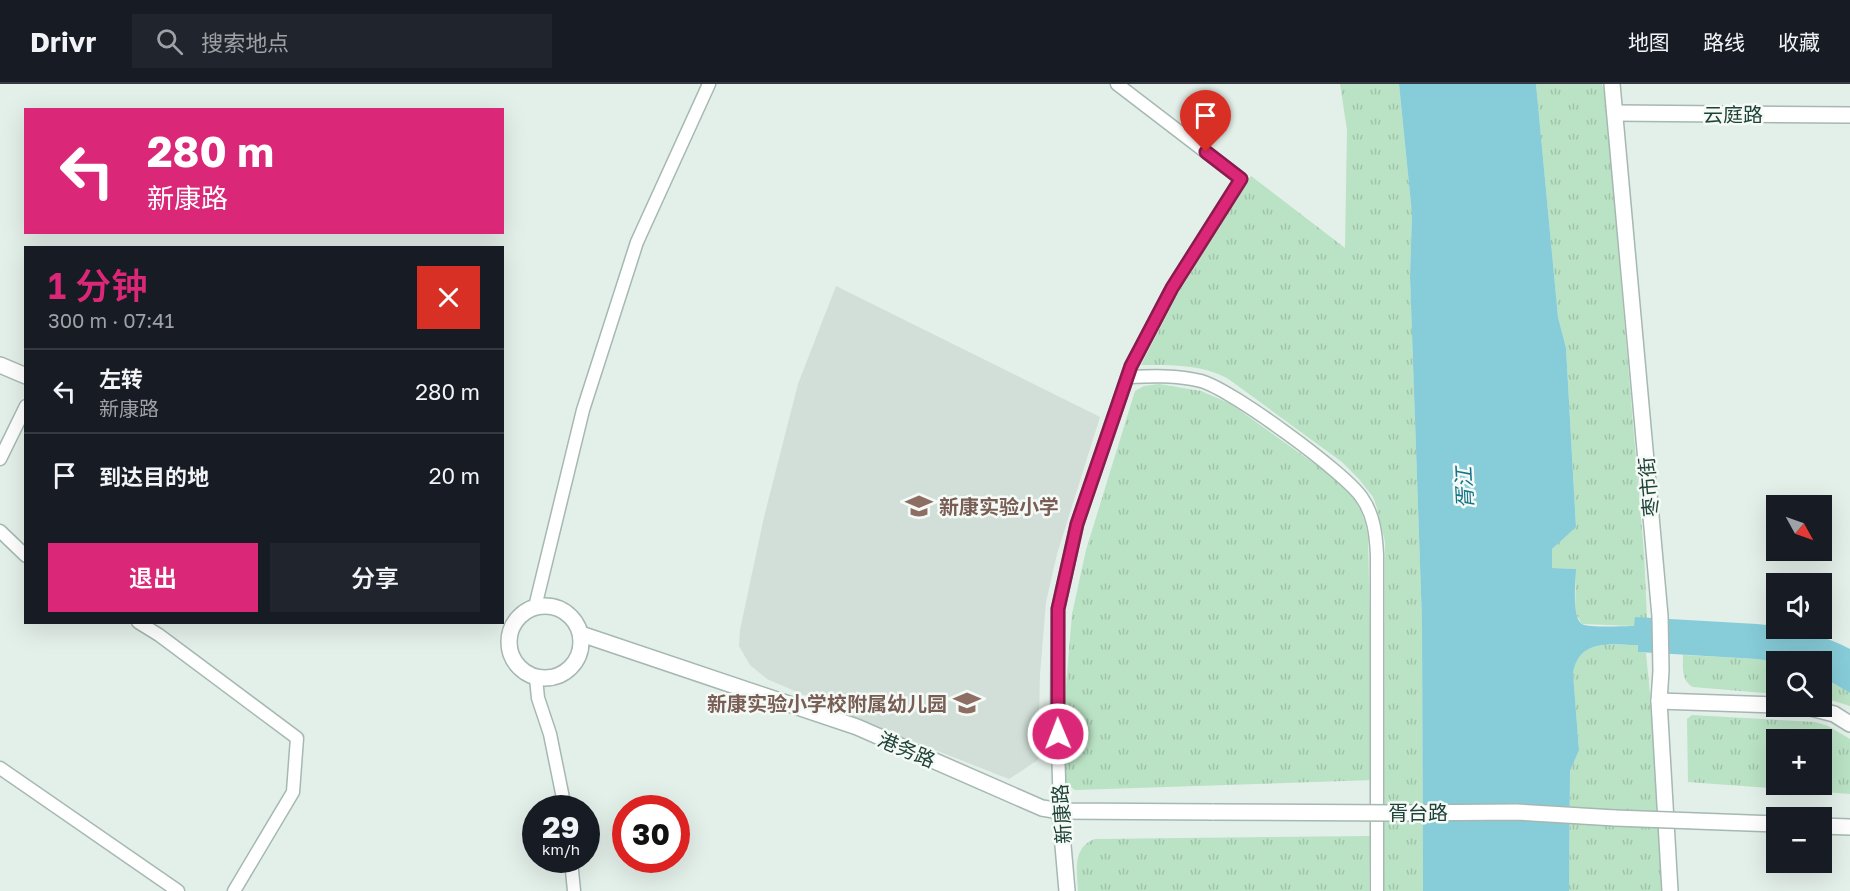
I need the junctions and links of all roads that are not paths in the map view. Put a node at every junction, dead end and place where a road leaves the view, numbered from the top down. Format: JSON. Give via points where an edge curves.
{"nodes":[{"id":1,"x":709,"y":84,"type":"edge"},
{"id":2,"x":1117,"y":84,"type":"edge"},
{"id":3,"x":1612,"y":84,"type":"edge"},
{"id":4,"x":1615,"y":113,"type":"junction"},
{"id":5,"x":1850,"y":115,"type":"edge"},
{"id":6,"x":0,"y":365,"type":"edge"},
{"id":7,"x":24,"y":375,"type":"edge"},
{"id":8,"x":1128,"y":377,"type":"junction"},
{"id":9,"x":24,"y":410,"type":"edge"},
{"id":10,"x":0,"y":459,"type":"edge"},
{"id":11,"x":0,"y":531,"type":"edge"},
{"id":12,"x":24,"y":554,"type":"edge"},
{"id":13,"x":535,"y":607,"type":"junction"},
{"id":14,"x":141,"y":624,"type":"edge"},
{"id":15,"x":506,"y":626,"type":"edge"},
{"id":16,"x":581,"y":634,"type":"junction"},
{"id":17,"x":536,"y":678,"type":"junction"},
{"id":18,"x":1659,"y":701,"type":"junction"},
{"id":19,"x":1766,"y":705,"type":"edge"},
{"id":20,"x":1832,"y":713,"type":"edge"},
{"id":21,"x":1850,"y":724,"type":"edge"},
{"id":22,"x":0,"y":768,"type":"edge"},
{"id":23,"x":562,"y":795,"type":"edge"},
{"id":24,"x":1060,"y":811,"type":"junction"},
{"id":25,"x":1766,"y":824,"type":"edge"},
{"id":26,"x":1832,"y":826,"type":"edge"},
{"id":27,"x":1850,"y":827,"type":"edge"},
{"id":28,"x":572,"y":873,"type":"edge"},
{"id":29,"x":178,"y":891,"type":"edge"},
{"id":30,"x":234,"y":891,"type":"edge"},
{"id":31,"x":574,"y":891,"type":"edge"},
{"id":32,"x":1067,"y":891,"type":"edge"},
{"id":33,"x":1377,"y":891,"type":"edge"},
{"id":34,"x":1670,"y":891,"type":"edge"}],
"edges":[{"from":1,"to":13,"type":"street","via":[[634,254],[582,410]]},
{"from":2,"to":8,"type":"street","name":"新康路","via":[[1241,179],[1172,288]]},
{"from":3,"to":4,"type":"street","name":"枣市街"},
{"from":4,"to":5,"type":"street","name":"云庭路"},
{"from":4,"to":18,"type":"street","name":"枣市街","via":[[1660,616]]},
{"from":6,"to":7,"type":"street"},
{"from":8,"to":24,"type":"street","name":"新康路","via":[[1077,524],[1058,609]]},
{"from":8,"to":33,"type":"street","via":[[1181,378],[1223,390],[1348,482],[1370,513],[1377,555]]},
{"from":9,"to":10,"type":"street"},
{"from":11,"to":12,"type":"street"},
{"from":13,"to":15,"type":"street"},
{"from":13,"to":16,"type":"street","via":[[559,608],[577,623]]},
{"from":14,"to":30,"type":"street","via":[[297,738],[293,792]]},
{"from":15,"to":17,"type":"street","via":[[510,653],[516,664]]},
{"from":16,"to":17,"type":"street","via":[[582,646],[571,668],[549,679]]},
{"from":16,"to":24,"type":"street","name":"港务路","via":[[857,727],[1042,807]]},
{"from":17,"to":23,"type":"street"},
{"from":18,"to":19,"type":"street"},
{"from":18,"to":34,"type":"street","name":"枣市街"},
{"from":20,"to":21,"type":"street"},
{"from":22,"to":29,"type":"street"},
{"from":24,"to":25,"type":"street","name":"胥台路","bridge":true,"via":[[1516,812]]},
{"from":24,"to":32,"type":"street","name":"新康路"},
{"from":26,"to":27,"type":"street"},
{"from":28,"to":31,"type":"street"}]}
